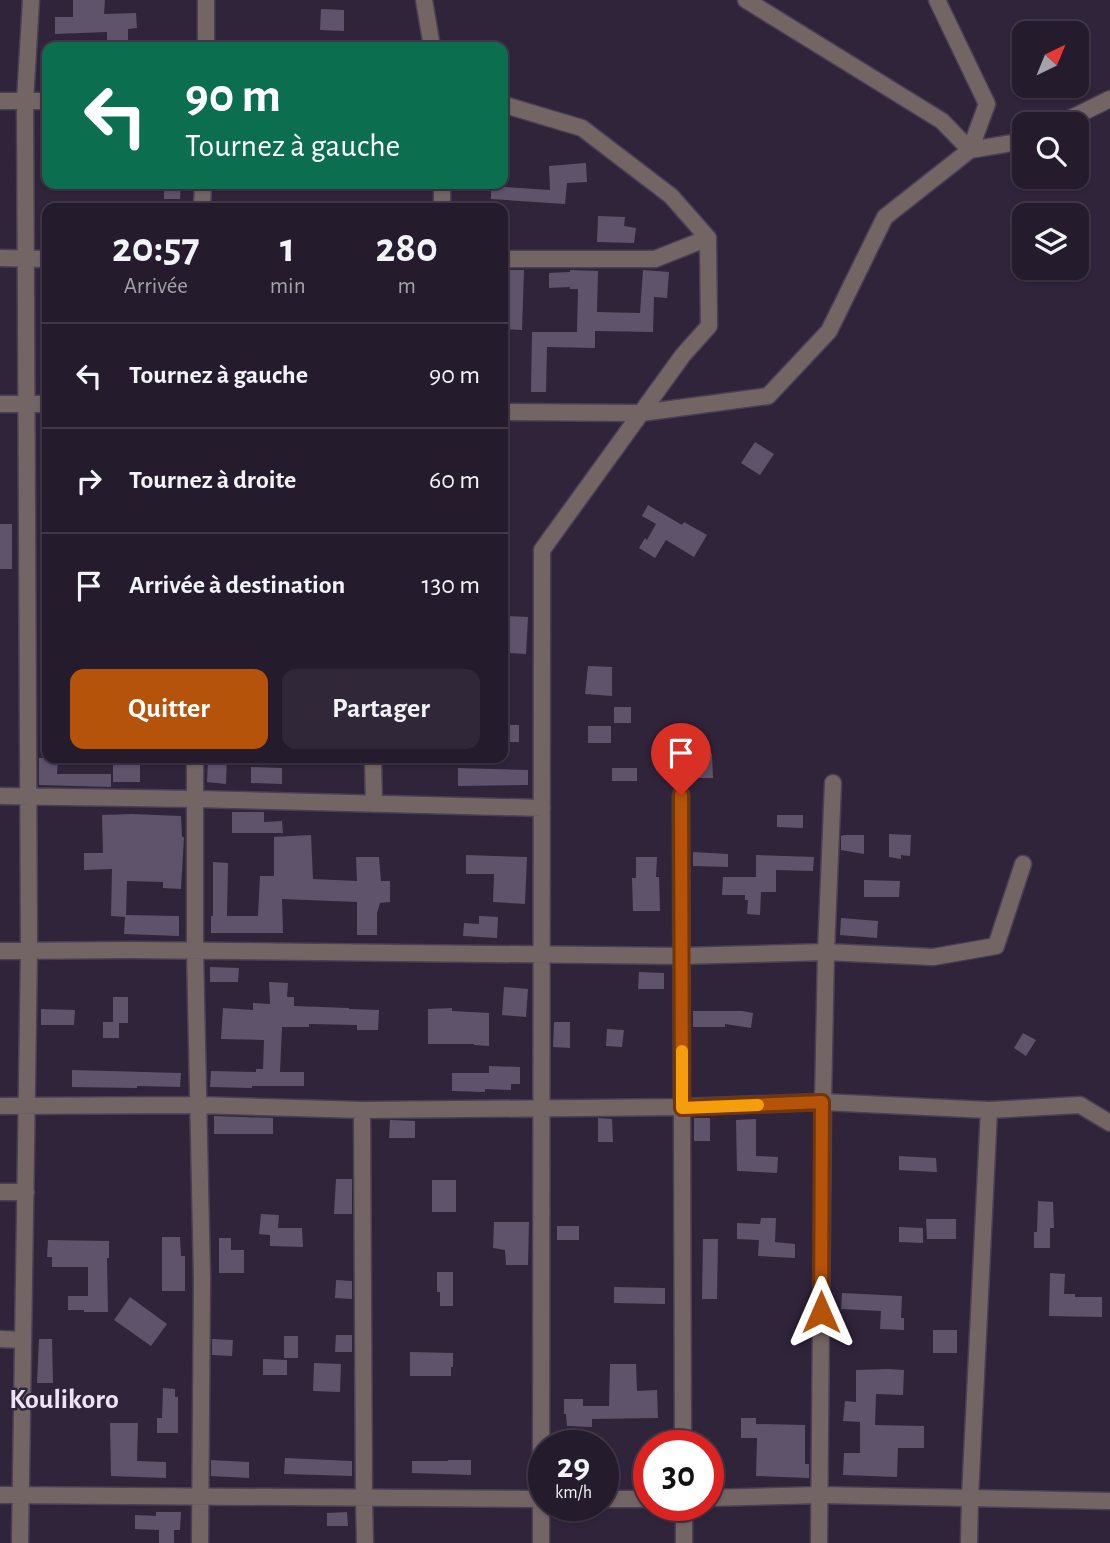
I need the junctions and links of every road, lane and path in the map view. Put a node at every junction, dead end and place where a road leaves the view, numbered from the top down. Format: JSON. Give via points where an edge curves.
{"nodes":[{"id":1,"x":31,"y":0,"type":"edge"},
{"id":2,"x":206,"y":0,"type":"edge"},
{"id":3,"x":424,"y":0,"type":"edge"},
{"id":4,"x":746,"y":0,"type":"edge"},
{"id":5,"x":937,"y":0,"type":"edge"},
{"id":6,"x":206,"y":42,"type":"edge"},
{"id":7,"x":431,"y":42,"type":"edge"},
{"id":8,"x":1110,"y":99,"type":"edge"},
{"id":9,"x":0,"y":101,"type":"edge"},
{"id":10,"x":26,"y":101,"type":"junction"},
{"id":11,"x":42,"y":101,"type":"edge"},
{"id":12,"x":508,"y":106,"type":"edge"},
{"id":13,"x":1083,"y":112,"type":"edge"},
{"id":14,"x":1012,"y":143,"type":"edge"},
{"id":15,"x":970,"y":150,"type":"junction"},
{"id":16,"x":708,"y":238,"type":"junction"},
{"id":17,"x":0,"y":258,"type":"edge"},
{"id":18,"x":26,"y":259,"type":"junction"},
{"id":19,"x":42,"y":259,"type":"edge"},
{"id":20,"x":508,"y":260,"type":"edge"},
{"id":21,"x":0,"y":404,"type":"edge"},
{"id":22,"x":27,"y":404,"type":"junction"},
{"id":23,"x":42,"y":404,"type":"edge"},
{"id":24,"x":508,"y":412,"type":"edge"},
{"id":25,"x":642,"y":413,"type":"junction"},
{"id":26,"x":195,"y":763,"type":"edge"},
{"id":27,"x":373,"y":763,"type":"edge"},
{"id":28,"x":833,"y":783,"type":"dead end"},
{"id":29,"x":681,"y":795,"type":"dead end"},
{"id":30,"x":0,"y":796,"type":"edge"},
{"id":31,"x":29,"y":796,"type":"junction"},
{"id":32,"x":195,"y":799,"type":"junction"},
{"id":33,"x":374,"y":804,"type":"junction"},
{"id":34,"x":542,"y":808,"type":"junction"},
{"id":35,"x":1023,"y":864,"type":"dead end"},
{"id":36,"x":0,"y":951,"type":"edge"},
{"id":37,"x":29,"y":951,"type":"junction"},
{"id":38,"x":195,"y":951,"type":"junction"},
{"id":39,"x":826,"y":952,"type":"junction"},
{"id":40,"x":542,"y":955,"type":"junction"},
{"id":41,"x":681,"y":956,"type":"junction"},
{"id":42,"x":822,"y":1102,"type":"junction"},
{"id":43,"x":198,"y":1105,"type":"junction"},
{"id":44,"x":0,"y":1106,"type":"edge"},
{"id":45,"x":27,"y":1106,"type":"junction"},
{"id":46,"x":682,"y":1108,"type":"junction"},
{"id":47,"x":542,"y":1109,"type":"junction"},
{"id":48,"x":362,"y":1110,"type":"junction"},
{"id":49,"x":989,"y":1110,"type":"junction"},
{"id":50,"x":1110,"y":1123,"type":"edge"},
{"id":51,"x":0,"y":1192,"type":"edge"},
{"id":52,"x":26,"y":1192,"type":"junction"},
{"id":53,"x":0,"y":1339,"type":"edge"},
{"id":54,"x":23,"y":1340,"type":"junction"},
{"id":55,"x":543,"y":1430,"type":"edge"},
{"id":56,"x":683,"y":1430,"type":"edge"},
{"id":57,"x":0,"y":1495,"type":"edge"},
{"id":58,"x":820,"y":1495,"type":"junction"},
{"id":59,"x":21,"y":1496,"type":"junction"},
{"id":60,"x":199,"y":1497,"type":"junction"},
{"id":61,"x":970,"y":1497,"type":"junction"},
{"id":62,"x":364,"y":1498,"type":"junction"},
{"id":63,"x":724,"y":1498,"type":"edge"},
{"id":64,"x":528,"y":1499,"type":"edge"},
{"id":65,"x":1110,"y":1501,"type":"edge"},
{"id":66,"x":542,"y":1521,"type":"edge"},
{"id":67,"x":684,"y":1521,"type":"edge"},
{"id":68,"x":20,"y":1543,"type":"edge"},
{"id":69,"x":200,"y":1543,"type":"edge"},
{"id":70,"x":365,"y":1543,"type":"edge"},
{"id":71,"x":541,"y":1543,"type":"edge"},
{"id":72,"x":684,"y":1543,"type":"edge"},
{"id":73,"x":819,"y":1543,"type":"edge"},
{"id":74,"x":969,"y":1543,"type":"edge"}],
"edges":[{"from":1,"to":10,"type":"street"},
{"from":2,"to":6,"type":"street"},
{"from":3,"to":7,"type":"street"},
{"from":4,"to":15,"type":"street","via":[[942,121]]},
{"from":5,"to":15,"type":"street","via":[[987,104]]},
{"from":8,"to":13,"type":"street"},
{"from":9,"to":10,"type":"street"},
{"from":10,"to":11,"type":"street"},
{"from":10,"to":18,"type":"street"},
{"from":12,"to":16,"type":"street","via":[[582,128],[671,196]]},
{"from":14,"to":15,"type":"street"},
{"from":15,"to":25,"type":"street","via":[[885,217],[829,331],[768,396]]},
{"from":16,"to":20,"type":"street","via":[[656,259]]},
{"from":16,"to":25,"type":"street","via":[[709,326]]},
{"from":17,"to":18,"type":"street"},
{"from":18,"to":19,"type":"street"},
{"from":18,"to":22,"type":"street"},
{"from":21,"to":22,"type":"street"},
{"from":22,"to":23,"type":"street"},
{"from":22,"to":31,"type":"street"},
{"from":24,"to":25,"type":"street"},
{"from":25,"to":34,"type":"street","via":[[542,550]]},
{"from":26,"to":32,"type":"street"},
{"from":27,"to":33,"type":"street"},
{"from":28,"to":39,"type":"street"},
{"from":29,"to":41,"type":"street"},
{"from":30,"to":31,"type":"street"},
{"from":31,"to":32,"type":"street"},
{"from":31,"to":37,"type":"street"},
{"from":32,"to":33,"type":"street"},
{"from":32,"to":38,"type":"street"},
{"from":33,"to":34,"type":"street"},
{"from":34,"to":40,"type":"street"},
{"from":35,"to":39,"type":"street","via":[[996,946],[933,957]]},
{"from":36,"to":37,"type":"street"},
{"from":37,"to":38,"type":"street"},
{"from":37,"to":45,"type":"street"},
{"from":38,"to":40,"type":"street"},
{"from":38,"to":43,"type":"street"},
{"from":39,"to":41,"type":"street"},
{"from":39,"to":42,"type":"street"},
{"from":40,"to":41,"type":"street"},
{"from":40,"to":47,"type":"street"},
{"from":41,"to":46,"type":"street"},
{"from":42,"to":46,"type":"street"},
{"from":42,"to":49,"type":"street"},
{"from":42,"to":58,"type":"street"},
{"from":43,"to":45,"type":"street"},
{"from":43,"to":48,"type":"street"},
{"from":43,"to":60,"type":"street","via":[[202,1278]]},
{"from":44,"to":45,"type":"street"},
{"from":45,"to":52,"type":"street"},
{"from":46,"to":47,"type":"street"},
{"from":46,"to":56,"type":"street"},
{"from":47,"to":48,"type":"street"},
{"from":47,"to":55,"type":"street"},
{"from":48,"to":62,"type":"street"},
{"from":49,"to":50,"type":"street","via":[[1080,1105]]},
{"from":49,"to":61,"type":"street"},
{"from":51,"to":52,"type":"street"},
{"from":52,"to":54,"type":"street"},
{"from":53,"to":54,"type":"street"},
{"from":54,"to":59,"type":"street"},
{"from":57,"to":59,"type":"street"},
{"from":58,"to":61,"type":"street"},
{"from":58,"to":63,"type":"street"},
{"from":58,"to":73,"type":"street"},
{"from":59,"to":60,"type":"street"},
{"from":59,"to":68,"type":"street"},
{"from":60,"to":62,"type":"street"},
{"from":60,"to":69,"type":"street"},
{"from":61,"to":65,"type":"street"},
{"from":61,"to":74,"type":"street"},
{"from":62,"to":64,"type":"street"},
{"from":62,"to":70,"type":"street"},
{"from":66,"to":71,"type":"street"},
{"from":67,"to":72,"type":"street"}]}
